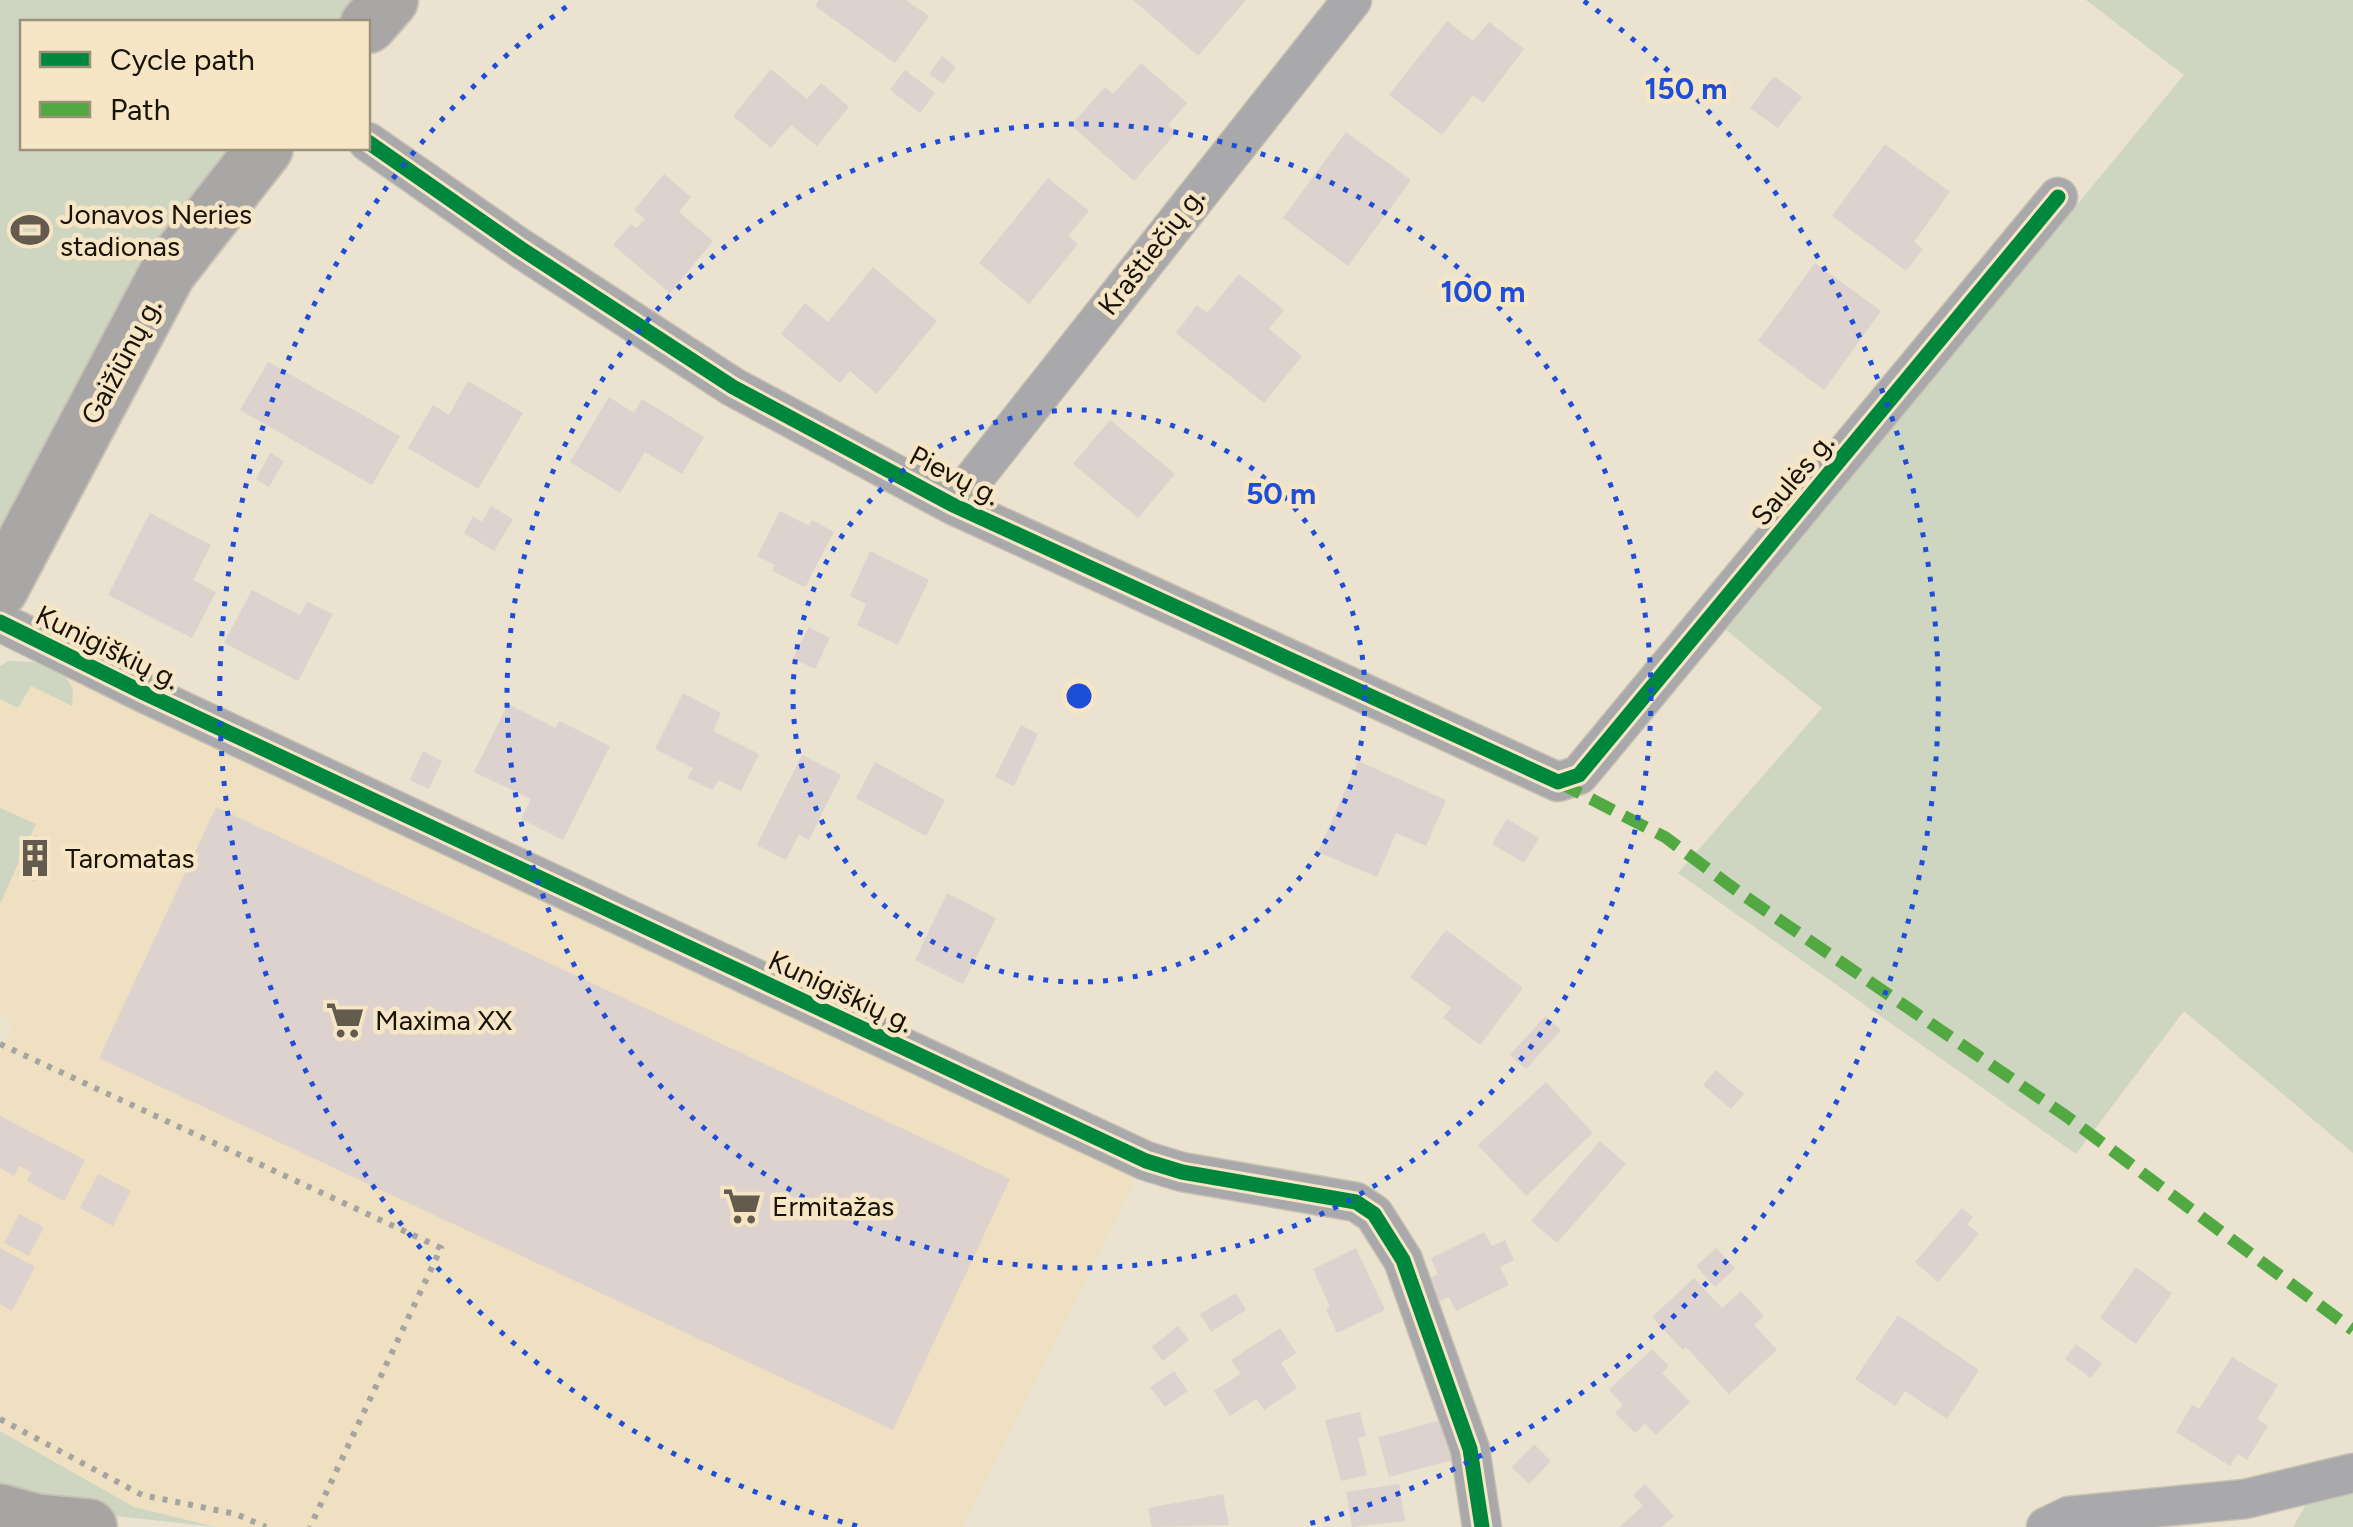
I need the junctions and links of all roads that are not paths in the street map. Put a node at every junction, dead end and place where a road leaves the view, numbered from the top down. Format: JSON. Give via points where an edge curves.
{"nodes":[{"id":1,"x":390,"y":0,"type":"edge"},
{"id":2,"x":1352,"y":0,"type":"edge"},
{"id":3,"x":370,"y":24,"type":"edge"},
{"id":4,"x":370,"y":143,"type":"edge"},
{"id":5,"x":263,"y":150,"type":"edge"},
{"id":6,"x":2058,"y":197,"type":"dead end"},
{"id":7,"x":953,"y":504,"type":"junction"},
{"id":8,"x":0,"y":589,"type":"edge"},
{"id":9,"x":0,"y":622,"type":"edge"},
{"id":10,"x":1558,"y":782,"type":"joint"},
{"id":11,"x":2353,"y":1472,"type":"edge"},
{"id":12,"x":0,"y":1512,"type":"edge"},
{"id":13,"x":89,"y":1527,"type":"edge"},
{"id":14,"x":1482,"y":1527,"type":"edge"},
{"id":15,"x":2046,"y":1527,"type":"edge"}],
"edges":[{"from":1,"to":3,"type":"main road"},
{"from":2,"to":7,"type":"street","name":"Kraštiečių g."},
{"from":4,"to":7,"type":"street","name":"Pievų g.","via":[[734,387]]},
{"from":5,"to":8,"type":"main road","name":"Gaižiūnų g.","via":[[168,272]]},
{"from":6,"to":10,"type":"street","name":"Saulės g.","via":[[1579,775]]},
{"from":7,"to":10,"type":"street","name":"Pievų g."},
{"from":9,"to":14,"type":"street","name":"Kunigiškių g.","via":[[1146,1162],[1356,1202],[1374,1214],[1402,1260],[1470,1449]]},
{"from":11,"to":15,"type":"street","via":[[2245,1499],[2069,1516]]},
{"from":12,"to":13,"type":"highway"}]}
